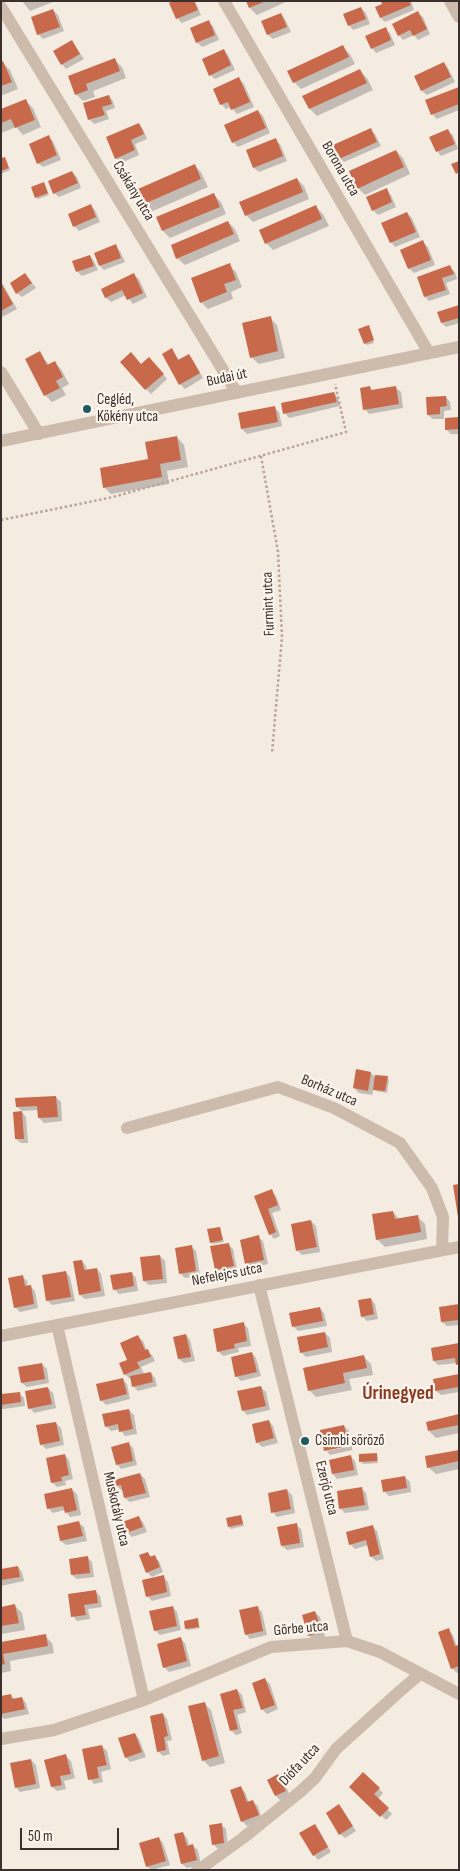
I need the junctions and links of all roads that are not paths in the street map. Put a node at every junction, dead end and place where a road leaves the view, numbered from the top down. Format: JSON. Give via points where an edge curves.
{"nodes":[{"id":1,"x":224,"y":1,"type":"edge"},
{"id":2,"x":450,"y":1,"type":"edge"},
{"id":3,"x":1,"y":7,"type":"edge"},
{"id":4,"x":459,"y":17,"type":"edge"},
{"id":5,"x":459,"y":346,"type":"edge"},
{"id":6,"x":428,"y":353,"type":"junction"},
{"id":7,"x":1,"y":372,"type":"edge"},
{"id":8,"x":237,"y":393,"type":"junction"},
{"id":9,"x":39,"y":434,"type":"junction"},
{"id":10,"x":1,"y":441,"type":"edge"},
{"id":11,"x":127,"y":1128,"type":"dead end"},
{"id":12,"x":459,"y":1247,"type":"edge"},
{"id":13,"x":442,"y":1250,"type":"junction"},
{"id":14,"x":259,"y":1285,"type":"junction"},
{"id":15,"x":57,"y":1325,"type":"junction"},
{"id":16,"x":1,"y":1336,"type":"edge"},
{"id":17,"x":347,"y":1641,"type":"junction"},
{"id":18,"x":420,"y":1674,"type":"junction"},
{"id":19,"x":459,"y":1694,"type":"edge"},
{"id":20,"x":144,"y":1700,"type":"junction"},
{"id":21,"x":1,"y":1739,"type":"edge"},
{"id":22,"x":197,"y":1870,"type":"edge"}],
"edges":[{"from":1,"to":6,"type":"street","name":"Borona utca"},
{"from":2,"to":4,"type":"street"},
{"from":3,"to":8,"type":"street","name":"Csákány utca"},
{"from":5,"to":6,"type":"street","name":"Budai út"},
{"from":6,"to":8,"type":"street","name":"Budai út"},
{"from":7,"to":9,"type":"street"},
{"from":8,"to":9,"type":"street","name":"Budai út"},
{"from":9,"to":10,"type":"street","name":"Budai út"},
{"from":11,"to":13,"type":"street","name":"Borház utca","via":[[278,1087],[334,1108],[400,1143],[432,1188],[443,1217]]},
{"from":12,"to":13,"type":"street","name":"Nefelejcs utca"},
{"from":13,"to":14,"type":"street","name":"Nefelejcs utca"},
{"from":14,"to":15,"type":"street","name":"Nefelejcs utca"},
{"from":14,"to":17,"type":"street","name":"Ezerjó utca"},
{"from":15,"to":16,"type":"street","name":"Nefelejcs utca"},
{"from":15,"to":20,"type":"street","name":"Muskotály utca"},
{"from":17,"to":18,"type":"street","name":"Görbe utca","via":[[380,1652]]},
{"from":17,"to":20,"type":"street","name":"Görbe utca","via":[[271,1647]]},
{"from":18,"to":19,"type":"street","name":"Görbe utca"},
{"from":18,"to":22,"type":"street","name":"Diófa utca","via":[[336,1749],[301,1791]]},
{"from":20,"to":21,"type":"street","name":"Görbe utca","via":[[54,1730]]}]}
